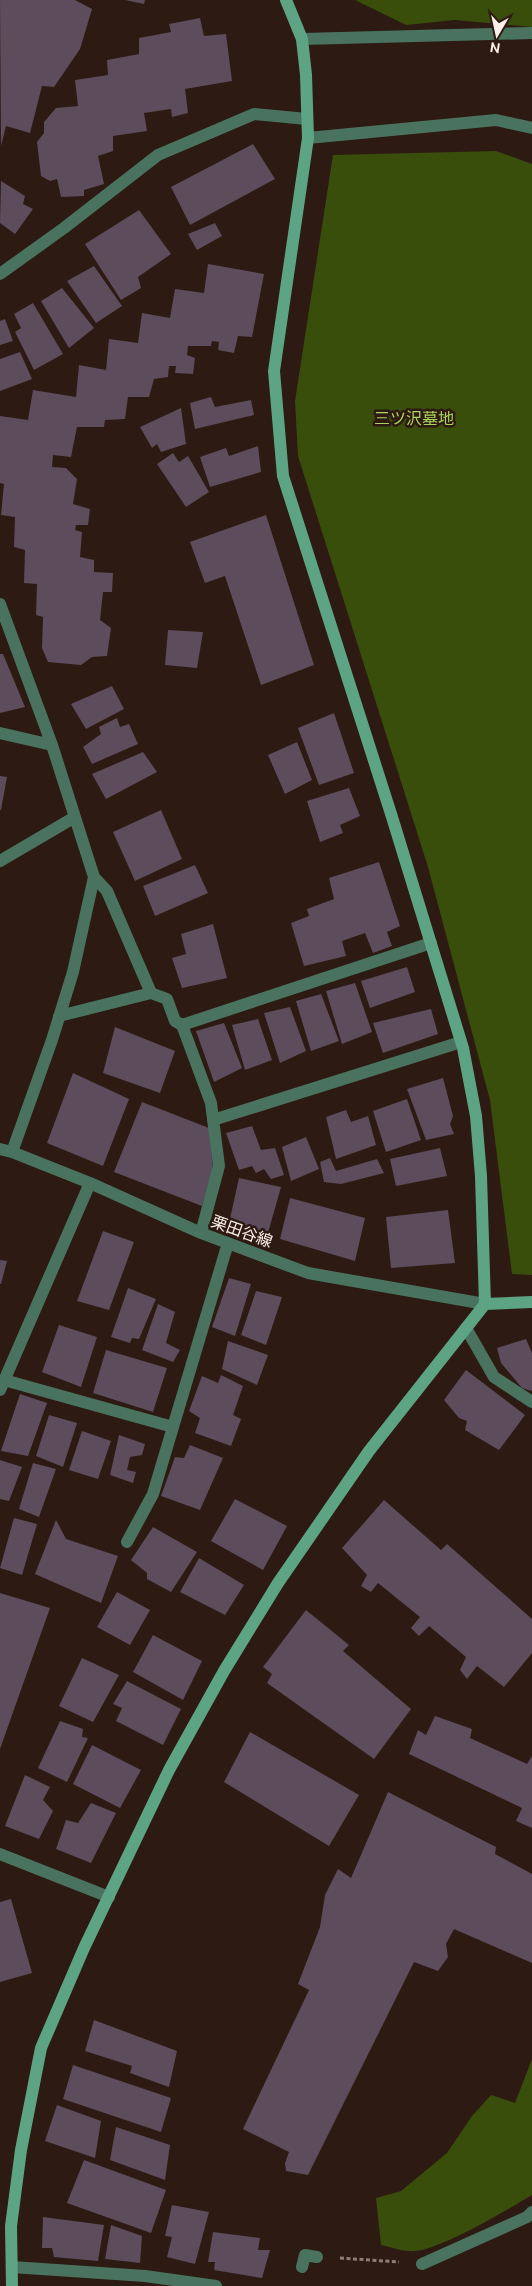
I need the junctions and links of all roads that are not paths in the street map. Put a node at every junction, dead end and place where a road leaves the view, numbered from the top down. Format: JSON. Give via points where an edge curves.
{"nodes":[{"id":1,"x":286,"y":0,"type":"edge"},
{"id":2,"x":532,"y":33,"type":"edge"},
{"id":3,"x":302,"y":39,"type":"junction"},
{"id":4,"x":307,"y":118,"type":"junction"},
{"id":5,"x":532,"y":128,"type":"edge"},
{"id":6,"x":308,"y":138,"type":"junction"},
{"id":7,"x":0,"y":274,"type":"edge"},
{"id":8,"x":0,"y":604,"type":"edge"},
{"id":9,"x":0,"y":733,"type":"edge"},
{"id":10,"x":52,"y":745,"type":"junction"},
{"id":11,"x":75,"y":817,"type":"junction"},
{"id":12,"x":0,"y":861,"type":"edge"},
{"id":13,"x":94,"y":876,"type":"junction"},
{"id":14,"x":431,"y":943,"type":"junction"},
{"id":15,"x":151,"y":993,"type":"junction"},
{"id":16,"x":59,"y":1016,"type":"junction"},
{"id":17,"x":182,"y":1025,"type":"junction"},
{"id":18,"x":461,"y":1042,"type":"junction"},
{"id":19,"x":213,"y":1120,"type":"junction"},
{"id":20,"x":6,"y":1150,"type":"edge"},
{"id":21,"x":90,"y":1183,"type":"junction"},
{"id":22,"x":201,"y":1233,"type":"junction"},
{"id":23,"x":228,"y":1242,"type":"junction"},
{"id":24,"x":532,"y":1302,"type":"edge"},
{"id":25,"x":485,"y":1304,"type":"junction"},
{"id":26,"x":466,"y":1328,"type":"junction"},
{"id":27,"x":3,"y":1377,"type":"edge"},
{"id":28,"x":532,"y":1402,"type":"edge"},
{"id":29,"x":173,"y":1427,"type":"junction"},
{"id":30,"x":127,"y":1542,"type":"dead end"},
{"id":31,"x":0,"y":1854,"type":"edge"},
{"id":32,"x":109,"y":1897,"type":"junction"},
{"id":33,"x":532,"y":2212,"type":"edge"},
{"id":34,"x":316,"y":2256,"type":"road end"},
{"id":35,"x":422,"y":2264,"type":"road end"},
{"id":36,"x":12,"y":2267,"type":"junction"},
{"id":37,"x":302,"y":2267,"type":"dead end"},
{"id":38,"x":12,"y":2286,"type":"edge"},
{"id":39,"x":216,"y":2286,"type":"edge"}],
"edges":[{"from":1,"to":3,"type":"street"},
{"from":2,"to":3,"type":"street"},
{"from":3,"to":4,"type":"street"},
{"from":4,"to":6,"type":"street"},
{"from":4,"to":7,"type":"street","via":[[254,114],[158,155]]},
{"from":5,"to":6,"type":"street","via":[[496,120]]},
{"from":6,"to":14,"type":"street","via":[[274,371],[283,476]]},
{"from":8,"to":10,"type":"street"},
{"from":9,"to":10,"type":"street"},
{"from":10,"to":11,"type":"street"},
{"from":11,"to":12,"type":"street"},
{"from":11,"to":13,"type":"street"},
{"from":13,"to":15,"type":"street","via":[[107,891]]},
{"from":13,"to":16,"type":"street","via":[[73,972]]},
{"from":14,"to":17,"type":"street"},
{"from":14,"to":18,"type":"street"},
{"from":15,"to":16,"type":"street"},
{"from":15,"to":17,"type":"street","via":[[167,1000],[175,1021]]},
{"from":16,"to":20,"type":"street"},
{"from":17,"to":19,"type":"street","via":[[211,1102]]},
{"from":18,"to":19,"type":"street"},
{"from":18,"to":25,"type":"street","via":[[476,1116]]},
{"from":19,"to":22,"type":"street","via":[[219,1166]]},
{"from":20,"to":21,"type":"street","name":"栗田谷線"},
{"from":21,"to":22,"type":"street","name":"栗田谷線"},
{"from":21,"to":27,"type":"street"},
{"from":22,"to":23,"type":"street","name":"栗田谷線"},
{"from":23,"to":25,"type":"street","name":"栗田谷線","via":[[308,1273]]},
{"from":23,"to":29,"type":"street"},
{"from":24,"to":25,"type":"street"},
{"from":25,"to":26,"type":"street"},
{"from":26,"to":28,"type":"street","via":[[494,1377]]},
{"from":26,"to":32,"type":"street","via":[[369,1451],[278,1583],[169,1770]]},
{"from":27,"to":29,"type":"street"},
{"from":29,"to":30,"type":"street","via":[[153,1494]]},
{"from":31,"to":32,"type":"street"},
{"from":32,"to":36,"type":"street","via":[[41,2048],[21,2150],[11,2226]]},
{"from":33,"to":35,"type":"street"},
{"from":34,"to":37,"type":"street","via":[[305,2255]]},
{"from":36,"to":38,"type":"street"},
{"from":36,"to":39,"type":"street","via":[[145,2276]]}]}
